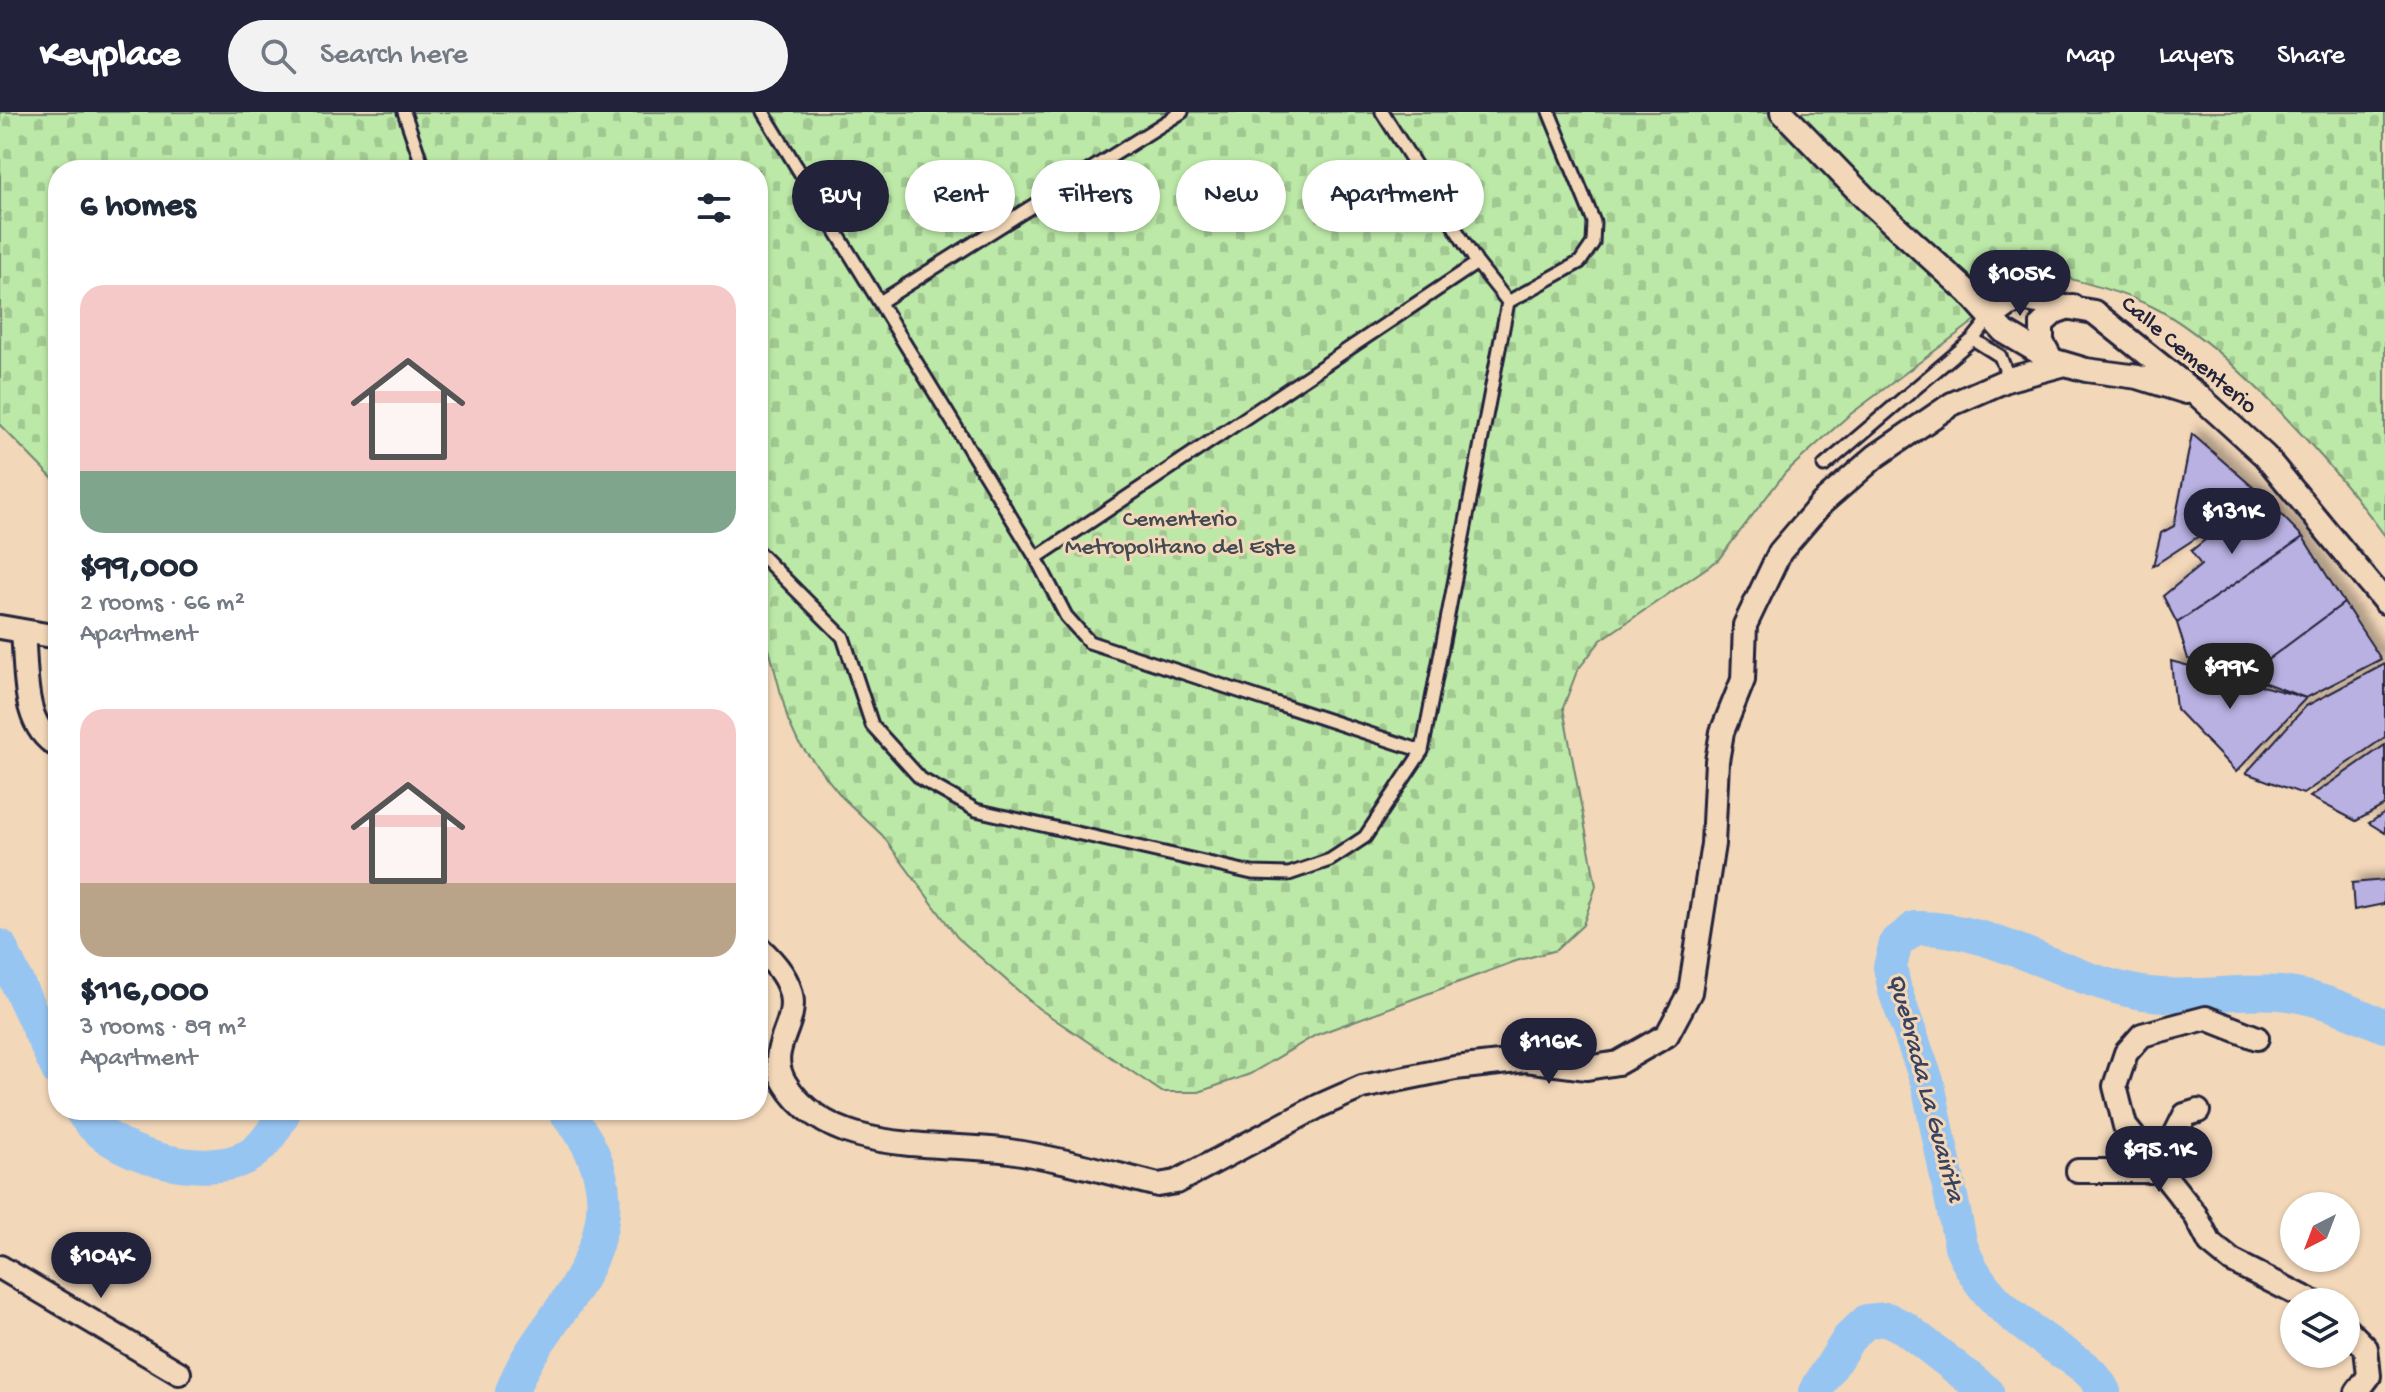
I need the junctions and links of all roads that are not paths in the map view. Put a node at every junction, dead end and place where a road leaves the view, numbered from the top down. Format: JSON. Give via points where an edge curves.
{"nodes":[{"id":1,"x":404,"y":112,"type":"edge"},
{"id":2,"x":763,"y":112,"type":"edge"},
{"id":3,"x":1182,"y":112,"type":"edge"},
{"id":4,"x":1382,"y":112,"type":"edge"},
{"id":5,"x":1549,"y":112,"type":"edge"},
{"id":6,"x":1782,"y":112,"type":"edge"},
{"id":7,"x":421,"y":160,"type":"edge"},
{"id":8,"x":1477,"y":263,"type":"junction"},
{"id":9,"x":880,"y":302,"type":"junction"},
{"id":10,"x":1508,"y":302,"type":"junction"},
{"id":11,"x":2073,"y":306,"type":"junction"},
{"id":12,"x":1990,"y":318,"type":"junction"},
{"id":13,"x":1973,"y":339,"type":"junction"},
{"id":14,"x":2059,"y":362,"type":"junction"},
{"id":15,"x":2009,"y":379,"type":"junction"},
{"id":16,"x":2200,"y":397,"type":"junction"},
{"id":17,"x":1824,"y":466,"type":"dead end"},
{"id":18,"x":1036,"y":558,"type":"junction"},
{"id":19,"x":768,"y":562,"type":"edge"},
{"id":20,"x":2385,"y":602,"type":"edge"},
{"id":21,"x":0,"y":627,"type":"edge"},
{"id":22,"x":23,"y":633,"type":"junction"},
{"id":23,"x":48,"y":636,"type":"edge"},
{"id":24,"x":48,"y":741,"type":"edge"},
{"id":25,"x":1422,"y":751,"type":"junction"},
{"id":26,"x":768,"y":956,"type":"edge"},
{"id":27,"x":2257,"y":1038,"type":"dead end"},
{"id":28,"x":2198,"y":1111,"type":"dead end"},
{"id":29,"x":2078,"y":1171,"type":"dead end"},
{"id":30,"x":2157,"y":1171,"type":"junction"},
{"id":31,"x":0,"y":1267,"type":"edge"},
{"id":32,"x":2285,"y":1288,"type":"edge"},
{"id":33,"x":2360,"y":1342,"type":"edge"},
{"id":34,"x":179,"y":1373,"type":"dead end"},
{"id":35,"x":2357,"y":1392,"type":"edge"}],
"edges":[{"from":1,"to":7,"type":"lane"},
{"from":2,"to":9,"type":"lane"},
{"from":3,"to":9,"type":"lane"},
{"from":4,"to":8,"type":"lane"},
{"from":5,"to":10,"type":"lane","via":[[1594,222],[1593,243],[1580,262]]},
{"from":6,"to":12,"type":"street"},
{"from":8,"to":10,"type":"lane"},
{"from":8,"to":18,"type":"lane"},
{"from":9,"to":18,"type":"lane"},
{"from":10,"to":25,"type":"lane"},
{"from":11,"to":12,"type":"street","name":"Calle Cementerio","via":[[2026,300]]},
{"from":11,"to":14,"type":"street","via":[[2042,324],[2042,342]]},
{"from":11,"to":16,"type":"street","name":"Calle Cementerio","via":[[2094,312]]},
{"from":12,"to":13,"type":"lane"},
{"from":12,"to":14,"type":"street","via":[[2013,339]]},
{"from":13,"to":15,"type":"lane","via":[[2000,356]]},
{"from":13,"to":17,"type":"lane"},
{"from":14,"to":15,"type":"street"},
{"from":14,"to":16,"type":"street","via":[[2138,377]]},
{"from":15,"to":26,"type":"street","via":[[1952,404],[1876,456],[1822,503],[1780,552],[1745,625],[1743,680],[1722,732],[1713,844],[1690,992],[1667,1035],[1618,1063],[1587,1068],[1526,1060],[1362,1087],[1176,1182],[1158,1185],[1007,1151],[895,1143],[856,1134],[807,1111],[781,1077],[779,1052],[794,1011],[781,967]]},
{"from":16,"to":20,"type":"street","name":"Calle Cementerio","via":[[2265,456]]},
{"from":18,"to":25,"type":"lane","via":[[1066,616],[1089,642]]},
{"from":19,"to":25,"type":"lane","via":[[843,637],[872,725],[921,779],[976,810],[1252,873],[1289,874],[1330,860],[1365,837]]},
{"from":21,"to":22,"type":"street"},
{"from":22,"to":23,"type":"street"},
{"from":22,"to":24,"type":"street","via":[[33,721]]},
{"from":27,"to":30,"type":"street","via":[[2206,1018],[2142,1035],[2126,1053],[2115,1086],[2125,1126]]},
{"from":28,"to":30,"type":"street","via":[[2185,1115]]},
{"from":29,"to":30,"type":"street"},
{"from":30,"to":32,"type":"street","via":[[2195,1214],[2210,1243],[2232,1261]]},
{"from":31,"to":34,"type":"street"},
{"from":33,"to":35,"type":"street","via":[[2366,1348],[2369,1376]]}]}
